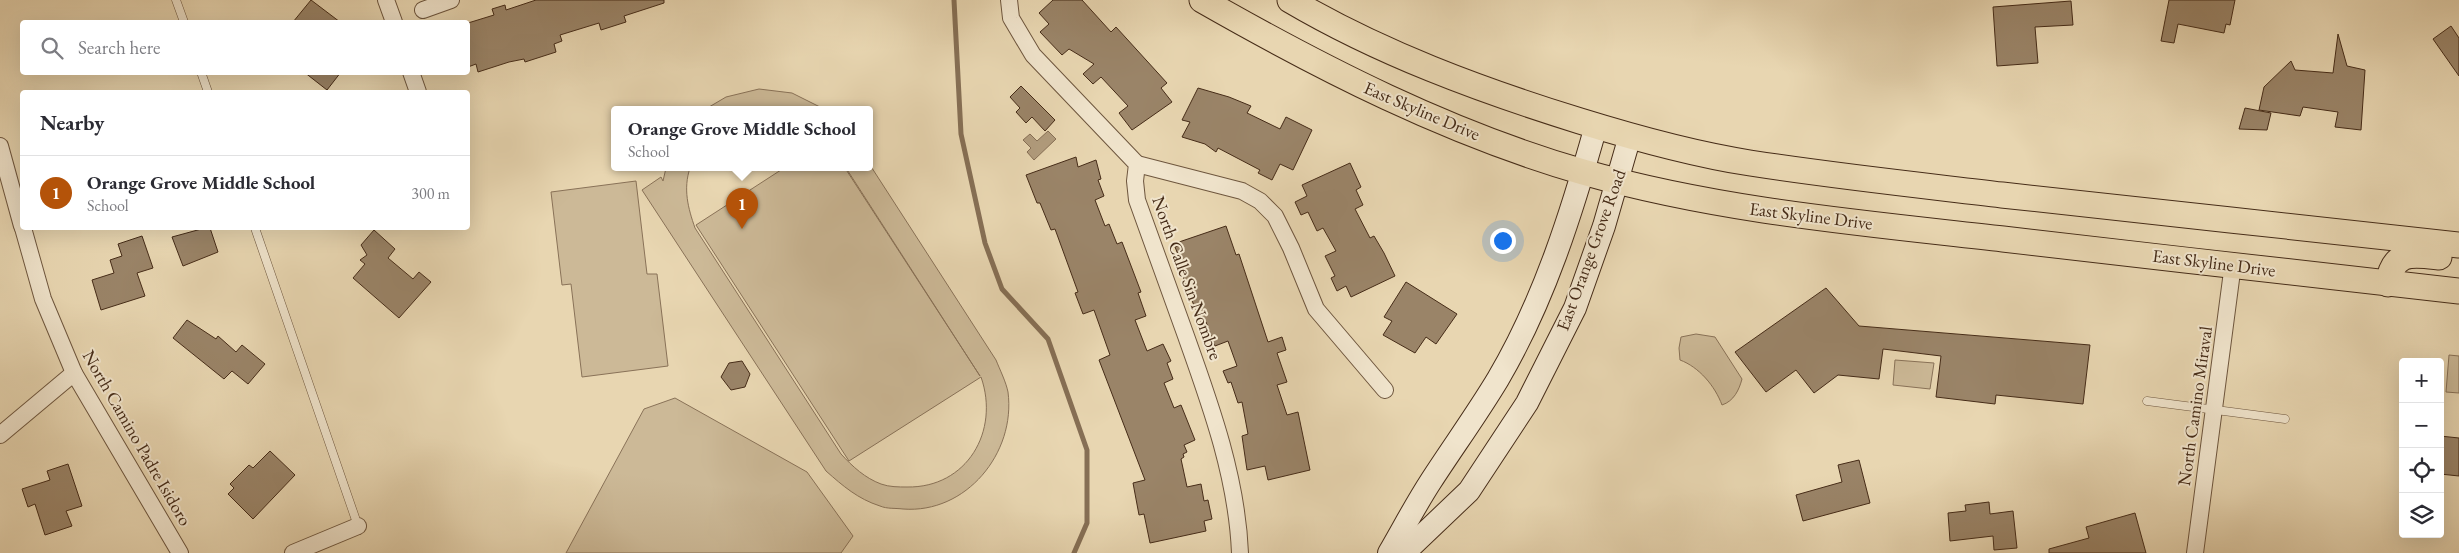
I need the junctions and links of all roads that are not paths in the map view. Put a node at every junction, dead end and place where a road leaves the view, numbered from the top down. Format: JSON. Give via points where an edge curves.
{"nodes":[{"id":1,"x":176,"y":0,"type":"edge"},
{"id":2,"x":386,"y":0,"type":"edge"},
{"id":3,"x":451,"y":0,"type":"edge"},
{"id":4,"x":1009,"y":0,"type":"edge"},
{"id":5,"x":1202,"y":0,"type":"edge"},
{"id":6,"x":1290,"y":0,"type":"edge"},
{"id":7,"x":423,"y":10,"type":"dead end"},
{"id":8,"x":183,"y":20,"type":"edge"},
{"id":9,"x":393,"y":20,"type":"edge"},
{"id":10,"x":202,"y":75,"type":"edge"},
{"id":11,"x":412,"y":75,"type":"edge"},
{"id":12,"x":207,"y":90,"type":"edge"},
{"id":13,"x":417,"y":90,"type":"edge"},
{"id":14,"x":1596,"y":126,"type":"junction"},
{"id":15,"x":1630,"y":136,"type":"junction"},
{"id":16,"x":0,"y":146,"type":"edge"},
{"id":17,"x":1137,"y":164,"type":"junction"},
{"id":18,"x":1583,"y":172,"type":"junction"},
{"id":19,"x":1618,"y":181,"type":"junction"},
{"id":20,"x":20,"y":216,"type":"edge"},
{"id":21,"x":24,"y":230,"type":"edge"},
{"id":22,"x":256,"y":230,"type":"edge"},
{"id":23,"x":2459,"y":245,"type":"edge"},
{"id":24,"x":2459,"y":259,"type":"edge"},
{"id":25,"x":2233,"y":264,"type":"junction"},
{"id":26,"x":2388,"y":284,"type":"junction"},
{"id":27,"x":2459,"y":292,"type":"edge"},
{"id":28,"x":74,"y":373,"type":"junction"},
{"id":29,"x":1385,"y":390,"type":"dead end"},
{"id":30,"x":2148,"y":401,"type":"dead end"},
{"id":31,"x":2214,"y":410,"type":"junction"},
{"id":32,"x":2285,"y":419,"type":"dead end"},
{"id":33,"x":0,"y":435,"type":"edge"},
{"id":34,"x":358,"y":526,"type":"joint"},
{"id":35,"x":180,"y":553,"type":"edge"},
{"id":36,"x":293,"y":553,"type":"edge"},
{"id":37,"x":1240,"y":553,"type":"edge"},
{"id":38,"x":1390,"y":553,"type":"edge"},
{"id":39,"x":1404,"y":553,"type":"edge"},
{"id":40,"x":2195,"y":553,"type":"edge"}],
"edges":[{"from":1,"to":8,"type":"lane"},
{"from":2,"to":9,"type":"street"},
{"from":3,"to":7,"type":"street"},
{"from":4,"to":17,"type":"street","via":[[1011,18],[1033,55]]},
{"from":5,"to":18,"type":"main road","name":"East Skyline Drive","via":[[1364,88],[1530,156]]},
{"from":6,"to":14,"type":"main road","via":[[1319,17],[1500,96]]},
{"from":10,"to":12,"type":"lane"},
{"from":11,"to":13,"type":"street"},
{"from":14,"to":15,"type":"main road"},
{"from":14,"to":18,"type":"main road","name":"East Orange Grove Road"},
{"from":15,"to":19,"type":"main road","name":"East Orange Grove Road"},
{"from":15,"to":23,"type":"main road","via":[[1748,162],[1892,182]]},
{"from":16,"to":20,"type":"street","name":"North Camino Padre Isidoro"},
{"from":17,"to":29,"type":"street","via":[[1242,191],[1260,201],[1275,216],[1292,248],[1316,309]]},
{"from":17,"to":37,"type":"street","name":"North Calle Sin Nombre","via":[[1137,200],[1222,445],[1239,530]]},
{"from":18,"to":19,"type":"main road","name":"East Skyline Drive"},
{"from":18,"to":38,"type":"main road","name":"East Orange Grove Road","via":[[1542,288],[1516,344],[1498,379],[1430,483]]},
{"from":19,"to":25,"type":"main road","name":"East Skyline Drive","via":[[1739,207]]},
{"from":19,"to":39,"type":"main road","name":"East Orange Grove Road","via":[[1575,308],[1527,403],[1469,491]]},
{"from":21,"to":28,"type":"street","name":"North Camino Padre Isidoro","via":[[43,299]]},
{"from":22,"to":34,"type":"lane"},
{"from":24,"to":26,"type":"main road","via":[[2410,254],[2397,260]]},
{"from":25,"to":26,"type":"main road","name":"East Skyline Drive"},
{"from":25,"to":31,"type":"street","name":"North Camino Miraval"},
{"from":26,"to":27,"type":"main road","name":"East Skyline Drive"},
{"from":28,"to":33,"type":"street"},
{"from":28,"to":35,"type":"street","name":"North Camino Padre Isidoro"},
{"from":30,"to":31,"type":"lane"},
{"from":31,"to":32,"type":"lane"},
{"from":31,"to":40,"type":"street","name":"North Camino Miraval"},
{"from":34,"to":36,"type":"street"}]}
